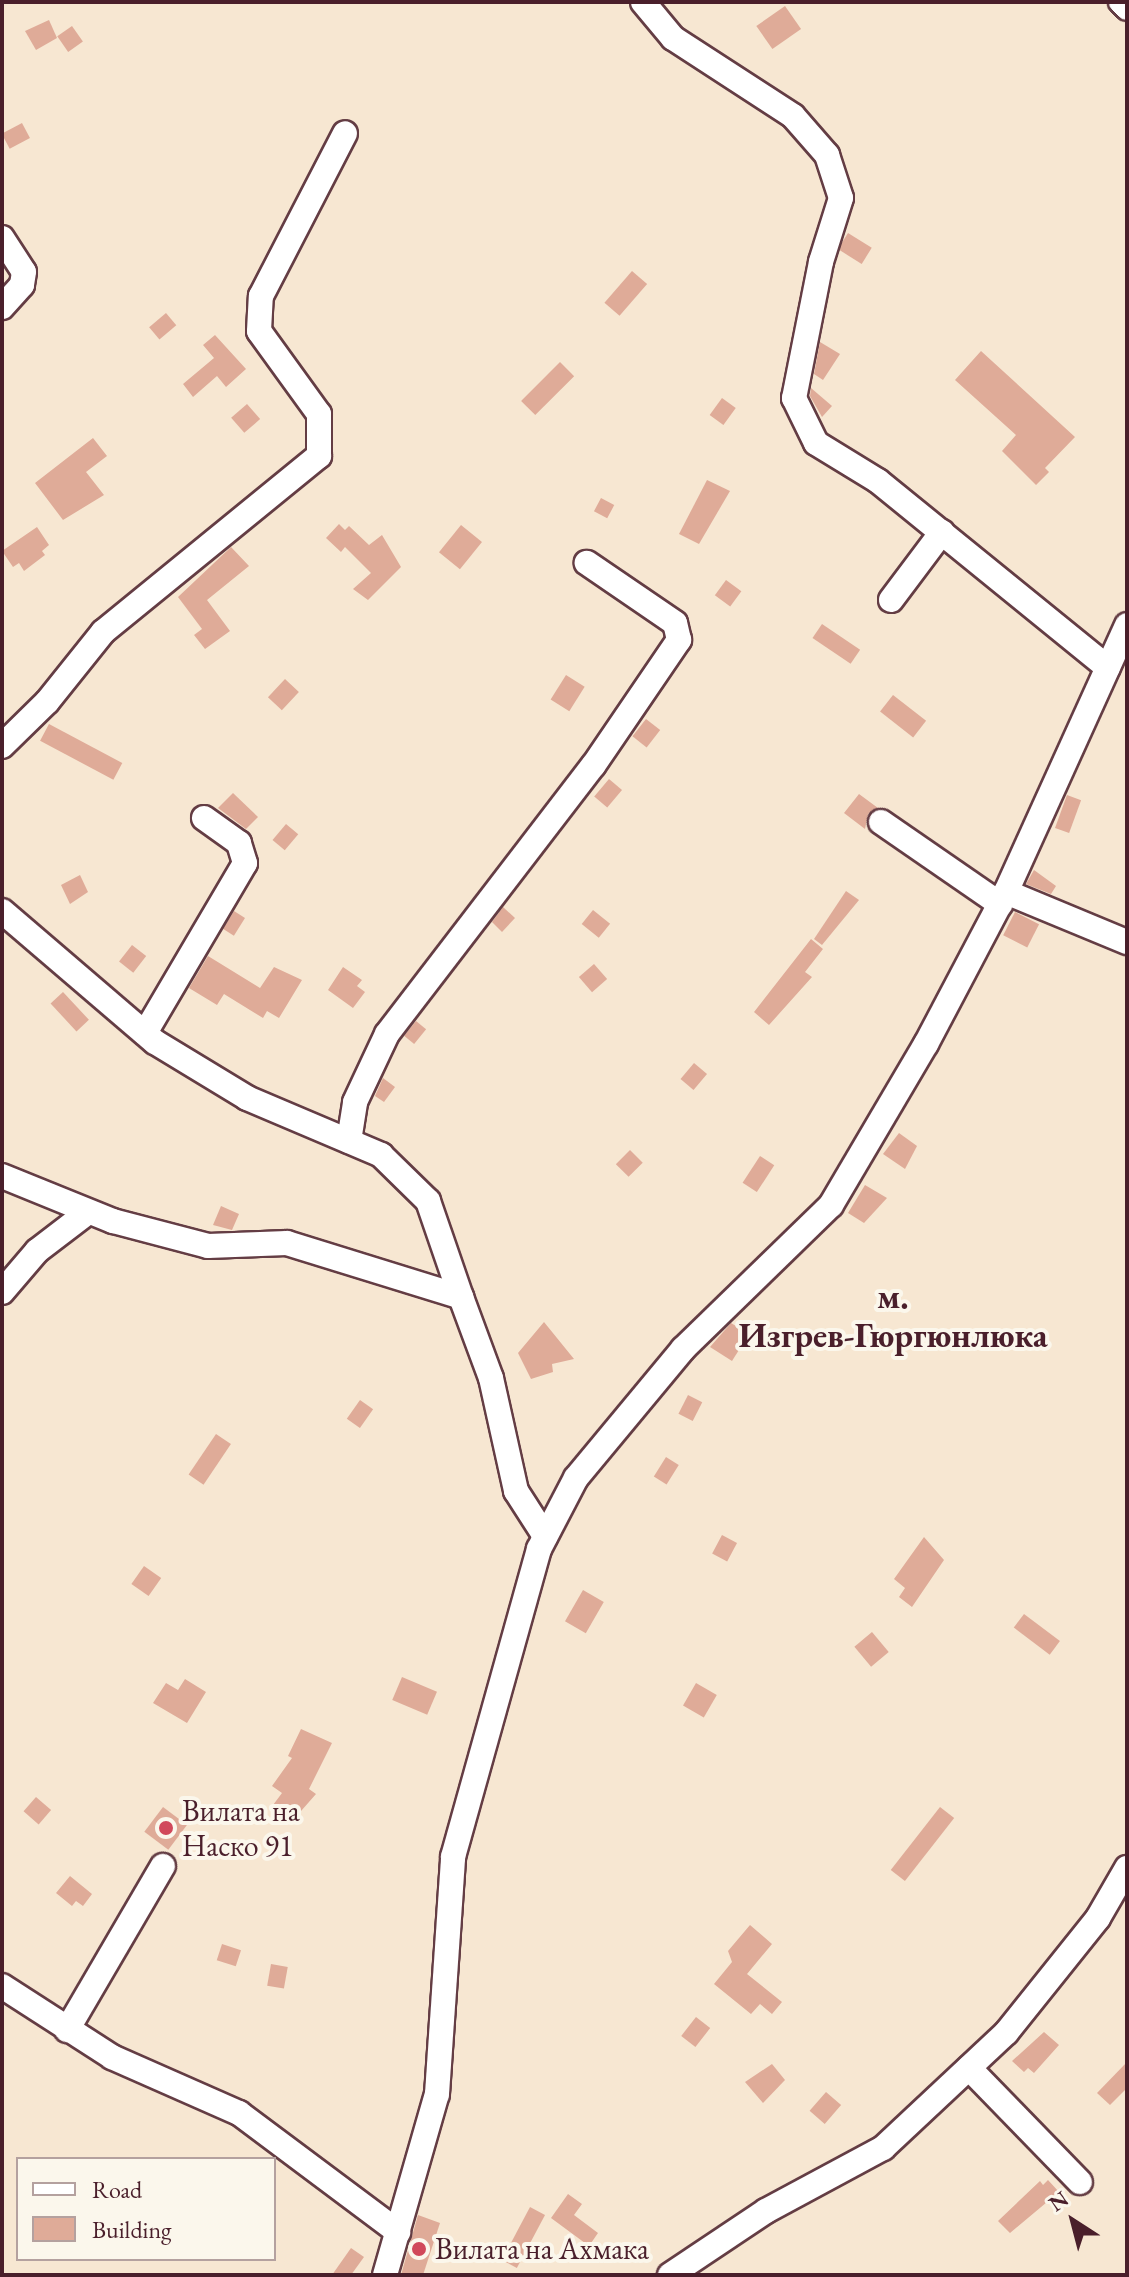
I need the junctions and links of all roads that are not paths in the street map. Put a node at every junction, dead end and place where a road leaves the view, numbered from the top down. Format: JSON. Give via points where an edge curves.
{"nodes":[{"id":1,"x":643,"y":2,"type":"edge"},
{"id":2,"x":1121,"y":2,"type":"edge"},
{"id":3,"x":1127,"y":8,"type":"edge"},
{"id":4,"x":345,"y":133,"type":"dead end"},
{"id":5,"x":2,"y":238,"type":"edge"},
{"id":6,"x":2,"y":307,"type":"edge"},
{"id":7,"x":942,"y":532,"type":"junction"},
{"id":8,"x":587,"y":563,"type":"dead end"},
{"id":9,"x":891,"y":600,"type":"dead end"},
{"id":10,"x":1127,"y":625,"type":"edge"},
{"id":11,"x":1108,"y":668,"type":"junction"},
{"id":12,"x":2,"y":746,"type":"edge"},
{"id":13,"x":204,"y":818,"type":"dead end"},
{"id":14,"x":881,"y":822,"type":"dead end"},
{"id":15,"x":1003,"y":898,"type":"junction"},
{"id":16,"x":2,"y":911,"type":"edge"},
{"id":17,"x":1127,"y":942,"type":"edge"},
{"id":18,"x":145,"y":1033,"type":"junction"},
{"id":19,"x":349,"y":1141,"type":"junction"},
{"id":20,"x":2,"y":1176,"type":"edge"},
{"id":21,"x":88,"y":1212,"type":"junction"},
{"id":22,"x":2,"y":1292,"type":"edge"},
{"id":23,"x":461,"y":1297,"type":"junction"},
{"id":24,"x":545,"y":1536,"type":"junction"},
{"id":25,"x":163,"y":1866,"type":"dead end"},
{"id":26,"x":1127,"y":1868,"type":"edge"},
{"id":27,"x":2,"y":1986,"type":"edge"},
{"id":28,"x":67,"y":2030,"type":"junction"},
{"id":29,"x":969,"y":2068,"type":"junction"},
{"id":30,"x":1080,"y":2182,"type":"dead end"},
{"id":31,"x":398,"y":2232,"type":"junction"},
{"id":32,"x":385,"y":2275,"type":"edge"},
{"id":33,"x":670,"y":2275,"type":"edge"}],
"edges":[{"from":1,"to":7,"type":"street","via":[[673,38],[793,116],[827,155],[841,198],[821,262],[794,398],[816,443],[878,481]]},
{"from":2,"to":3,"type":"street"},
{"from":4,"to":12,"type":"street","via":[[261,296],[260,308],[259,331],[319,414],[319,456],[103,632],[47,702]]},
{"from":5,"to":6,"type":"street","via":[[24,272],[22,285]]},
{"from":7,"to":9,"type":"street"},
{"from":7,"to":11,"type":"street"},
{"from":8,"to":19,"type":"street","via":[[675,623],[679,640],[593,766],[387,1034],[355,1102]]},
{"from":10,"to":11,"type":"street"},
{"from":11,"to":15,"type":"street"},
{"from":13,"to":18,"type":"street","via":[[239,843],[245,863]]},
{"from":14,"to":15,"type":"street"},
{"from":15,"to":17,"type":"street"},
{"from":15,"to":24,"type":"street","via":[[926,1044],[831,1205],[683,1349],[576,1478]]},
{"from":16,"to":18,"type":"street"},
{"from":18,"to":19,"type":"street","via":[[247,1098]]},
{"from":19,"to":23,"type":"street","via":[[381,1155],[428,1201]]},
{"from":20,"to":21,"type":"street"},
{"from":21,"to":22,"type":"street","via":[[37,1251]]},
{"from":21,"to":23,"type":"street","via":[[208,1246],[287,1243]]},
{"from":23,"to":24,"type":"street","via":[[491,1378],[516,1491]]},
{"from":24,"to":31,"type":"street","via":[[453,1857],[437,2094]]},
{"from":25,"to":28,"type":"street"},
{"from":26,"to":29,"type":"street","via":[[1089,1929],[1006,2033]]},
{"from":27,"to":28,"type":"street"},
{"from":28,"to":31,"type":"street","via":[[112,2057],[239,2113]]},
{"from":29,"to":30,"type":"street"},
{"from":29,"to":33,"type":"street","via":[[883,2148],[766,2211]]},
{"from":31,"to":32,"type":"street"}]}
